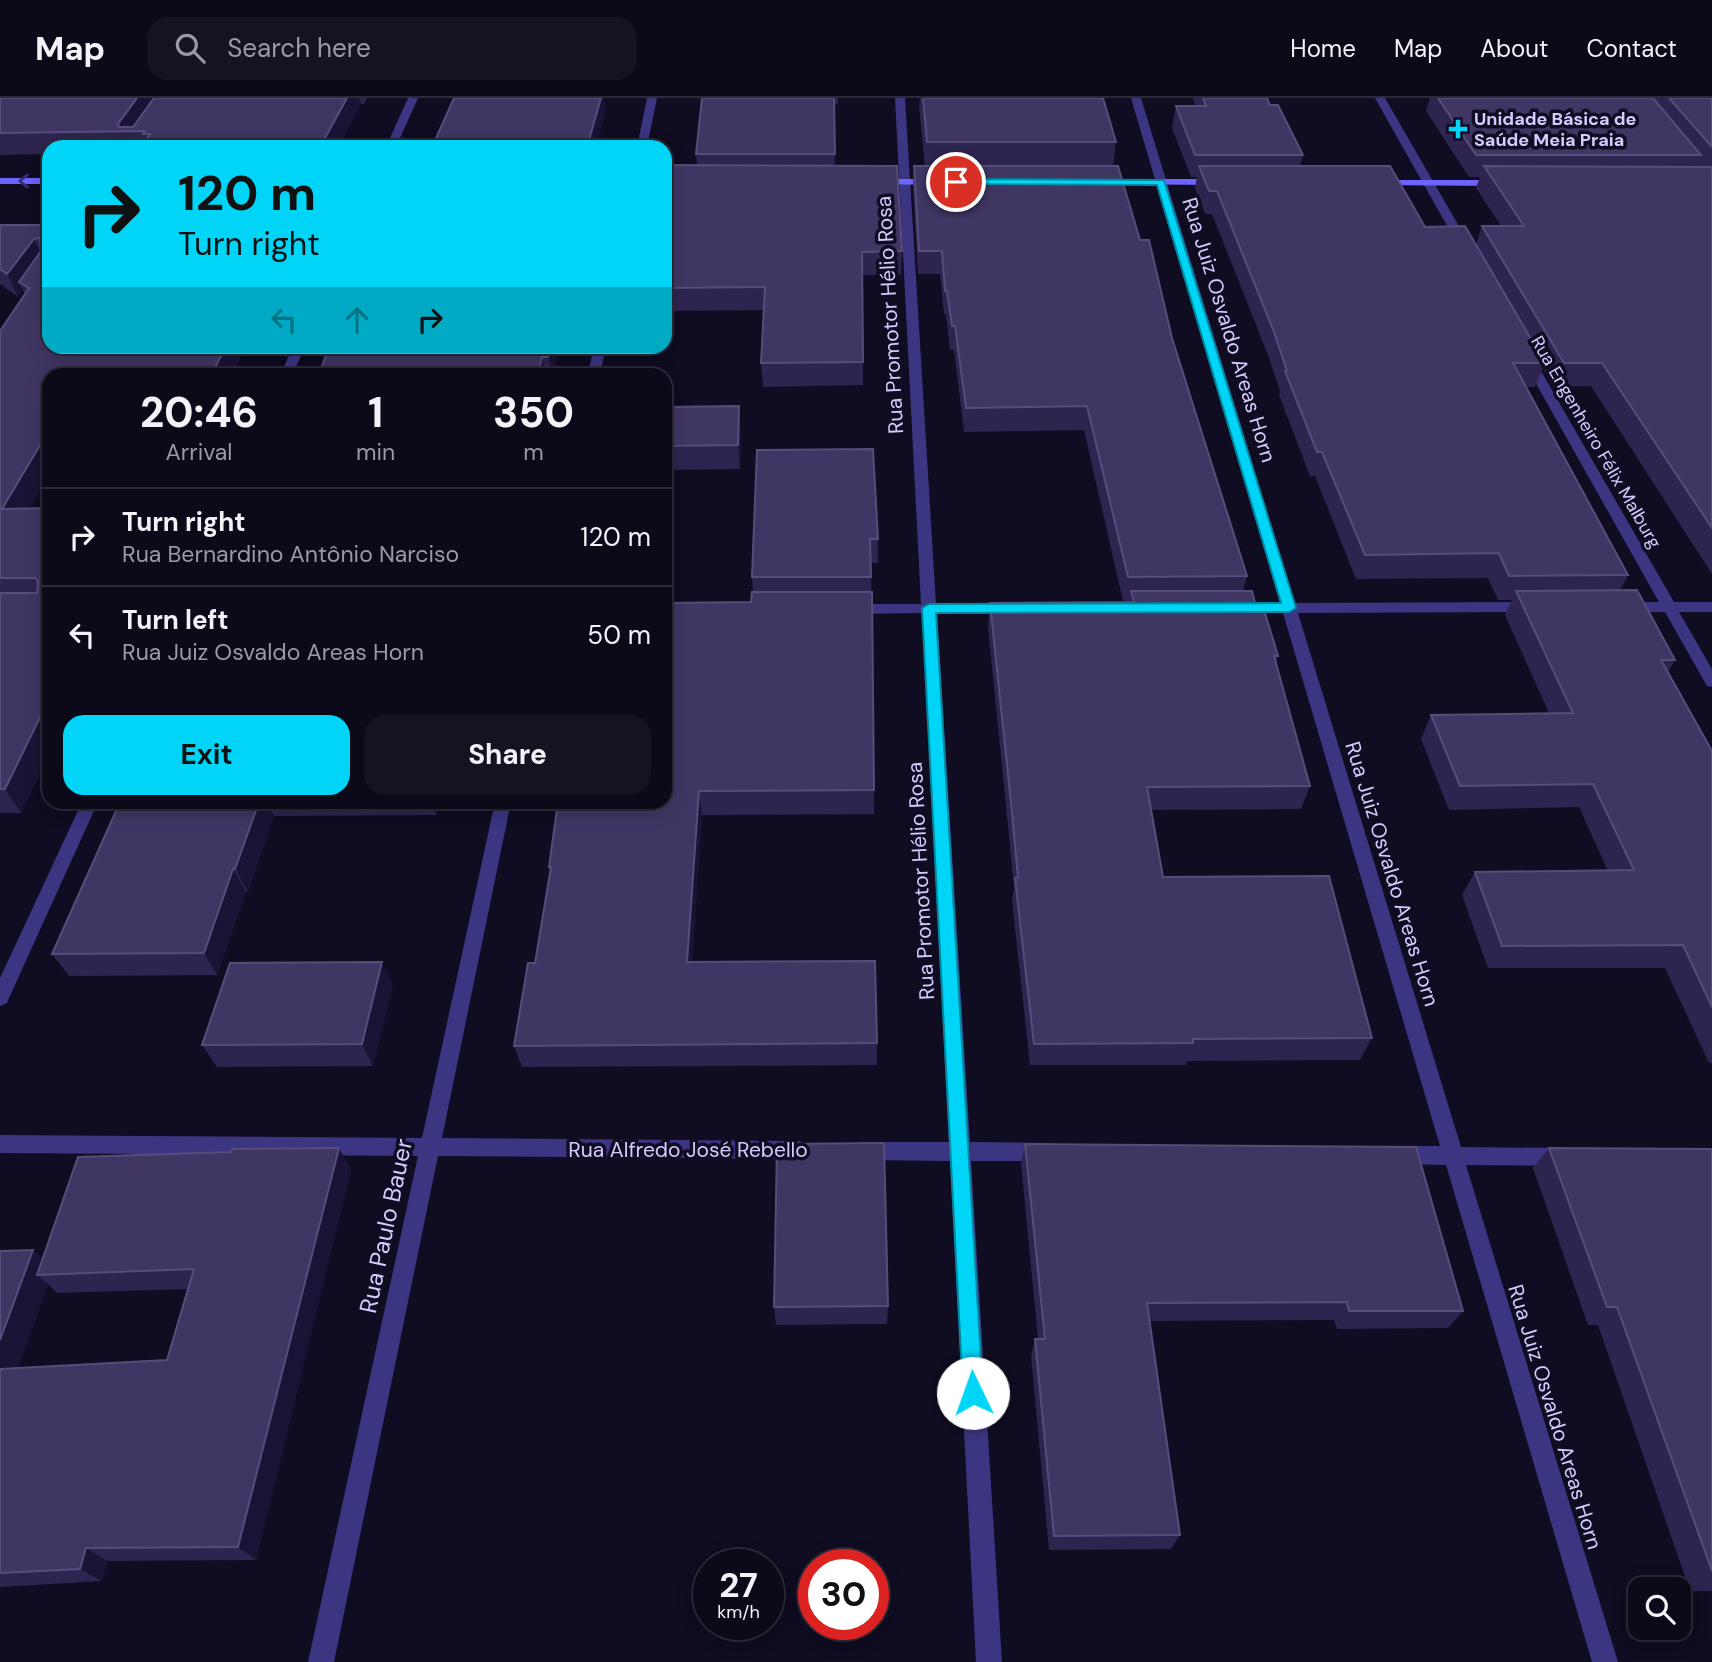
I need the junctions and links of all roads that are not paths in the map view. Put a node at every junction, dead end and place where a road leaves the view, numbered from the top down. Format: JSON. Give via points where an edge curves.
{"nodes":[{"id":1,"x":414,"y":98,"type":"edge"},
{"id":2,"x":652,"y":98,"type":"edge"},
{"id":3,"x":900,"y":98,"type":"edge"},
{"id":4,"x":1136,"y":98,"type":"edge"},
{"id":5,"x":1380,"y":98,"type":"edge"},
{"id":6,"x":394,"y":140,"type":"edge"},
{"id":7,"x":643,"y":140,"type":"edge"},
{"id":8,"x":0,"y":181,"type":"edge"},
{"id":9,"x":42,"y":181,"type":"edge"},
{"id":10,"x":865,"y":182,"type":"edge"},
{"id":11,"x":905,"y":182,"type":"junction"},
{"id":12,"x":946,"y":182,"type":"edge"},
{"id":13,"x":1094,"y":182,"type":"edge"},
{"id":14,"x":1161,"y":182,"type":"junction"},
{"id":15,"x":1228,"y":182,"type":"edge"},
{"id":16,"x":1361,"y":183,"type":"edge"},
{"id":17,"x":1428,"y":183,"type":"junction"},
{"id":18,"x":1511,"y":183,"type":"edge"},
{"id":19,"x":1469,"y":255,"type":"edge"},
{"id":20,"x":1518,"y":340,"type":"edge"},
{"id":21,"x":1547,"y":607,"type":"edge"},
{"id":22,"x":1615,"y":607,"type":"edge"},
{"id":23,"x":1669,"y":607,"type":"junction"},
{"id":24,"x":1712,"y":607,"type":"edge"},
{"id":25,"x":929,"y":608,"type":"junction"},
{"id":26,"x":1026,"y":608,"type":"edge"},
{"id":27,"x":1220,"y":608,"type":"edge"},
{"id":28,"x":1289,"y":608,"type":"junction"},
{"id":29,"x":831,"y":609,"type":"edge"},
{"id":30,"x":1712,"y":682,"type":"edge"},
{"id":31,"x":87,"y":809,"type":"edge"},
{"id":32,"x":502,"y":809,"type":"edge"},
{"id":33,"x":0,"y":998,"type":"edge"},
{"id":34,"x":0,"y":1144,"type":"edge"},
{"id":35,"x":429,"y":1148,"type":"junction"},
{"id":36,"x":820,"y":1151,"type":"edge"},
{"id":37,"x":848,"y":1151,"type":"edge"},
{"id":38,"x":959,"y":1152,"type":"junction"},
{"id":39,"x":1069,"y":1153,"type":"edge"},
{"id":40,"x":1370,"y":1155,"type":"edge"},
{"id":41,"x":1452,"y":1156,"type":"junction"},
{"id":42,"x":1589,"y":1157,"type":"edge"},
{"id":43,"x":321,"y":1662,"type":"edge"},
{"id":44,"x":989,"y":1662,"type":"edge"},
{"id":45,"x":1605,"y":1662,"type":"edge"}],
"edges":[{"from":1,"to":6,"type":"street"},
{"from":2,"to":7,"type":"street"},
{"from":3,"to":11,"type":"street","name":"Rua Promotor Hélio Rosa"},
{"from":4,"to":14,"type":"street","name":"Rua Juiz Osvaldo Areas Horn"},
{"from":5,"to":17,"type":"street"},
{"from":9,"to":8,"type":"main road","one_way":true},
{"from":10,"to":11,"type":"main road"},
{"from":11,"to":12,"type":"main road"},
{"from":11,"to":25,"type":"street","name":"Rua Promotor Hélio Rosa"},
{"from":13,"to":14,"type":"main road"},
{"from":14,"to":15,"type":"main road"},
{"from":14,"to":28,"type":"street","name":"Rua Juiz Osvaldo Areas Horn"},
{"from":16,"to":17,"type":"main road"},
{"from":17,"to":18,"type":"main road"},
{"from":17,"to":19,"type":"street"},
{"from":20,"to":23,"type":"street","name":"Rua Engenheiro Félix Malburg"},
{"from":21,"to":28,"type":"street"},
{"from":22,"to":23,"type":"street"},
{"from":23,"to":24,"type":"street"},
{"from":23,"to":30,"type":"street","name":"Rua Engenheiro Félix Malburg"},
{"from":25,"to":26,"type":"street"},
{"from":25,"to":29,"type":"street"},
{"from":25,"to":38,"type":"street","name":"Rua Promotor Hélio Rosa"},
{"from":27,"to":28,"type":"street"},
{"from":28,"to":41,"type":"street","name":"Rua Juiz Osvaldo Areas Horn"},
{"from":31,"to":33,"type":"street"},
{"from":32,"to":35,"type":"street","name":"Rua Paulo Bauer"},
{"from":34,"to":35,"type":"street","name":"Rua Alfredo José Rebello"},
{"from":35,"to":36,"type":"street","name":"Rua Alfredo José Rebello"},
{"from":35,"to":43,"type":"street","name":"Rua Paulo Bauer"},
{"from":37,"to":38,"type":"street"},
{"from":38,"to":39,"type":"street"},
{"from":38,"to":44,"type":"street","name":"Rua Promotor Hélio Rosa"},
{"from":40,"to":41,"type":"street"},
{"from":41,"to":42,"type":"street"},
{"from":41,"to":45,"type":"street","name":"Rua Juiz Osvaldo Areas Horn"}]}
